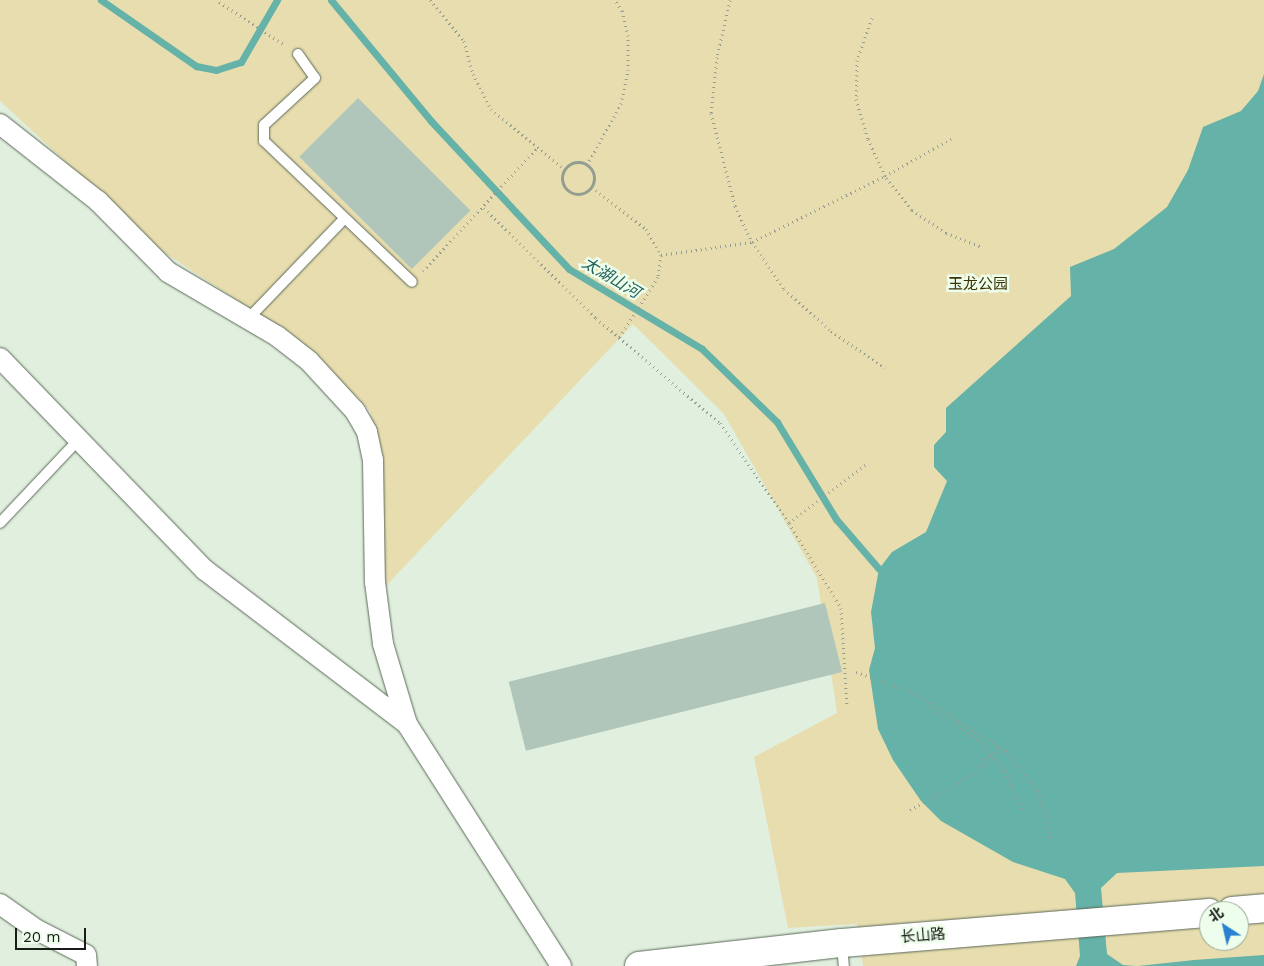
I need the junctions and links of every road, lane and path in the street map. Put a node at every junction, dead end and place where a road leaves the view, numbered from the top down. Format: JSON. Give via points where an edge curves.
{"nodes":[{"id":1,"x":430,"y":0,"type":"edge"},
{"id":2,"x":615,"y":0,"type":"edge"},
{"id":3,"x":730,"y":0,"type":"edge"},
{"id":4,"x":219,"y":2,"type":"dead end"},
{"id":5,"x":872,"y":18,"type":"dead end"},
{"id":6,"x":298,"y":54,"type":"joint"},
{"id":7,"x":0,"y":124,"type":"edge"},
{"id":8,"x":951,"y":139,"type":"dead end"},
{"id":9,"x":538,"y":147,"type":"junction"},
{"id":10,"x":588,"y":165,"type":"junction"},
{"id":11,"x":565,"y":170,"type":"junction"},
{"id":12,"x":885,"y":176,"type":"junction"},
{"id":13,"x":592,"y":187,"type":"junction"},
{"id":14,"x":484,"y":208,"type":"junction"},
{"id":15,"x":344,"y":219,"type":"junction"},
{"id":16,"x":752,"y":242,"type":"junction"},
{"id":17,"x":982,"y":247,"type":"dead end"},
{"id":18,"x":660,"y":255,"type":"junction"},
{"id":19,"x":412,"y":282,"type":"joint"},
{"id":20,"x":248,"y":319,"type":"junction"},
{"id":21,"x":620,"y":338,"type":"junction"},
{"id":22,"x":0,"y":358,"type":"edge"},
{"id":23,"x":885,"y":368,"type":"dead end"},
{"id":24,"x":80,"y":438,"type":"junction"},
{"id":25,"x":868,"y":463,"type":"dead end"},
{"id":26,"x":0,"y":523,"type":"edge"},
{"id":27,"x":789,"y":523,"type":"junction"},
{"id":28,"x":856,"y":672,"type":"dead end"},
{"id":29,"x":935,"y":703,"type":"junction"},
{"id":30,"x":847,"y":707,"type":"dead end"},
{"id":31,"x":406,"y":724,"type":"junction"},
{"id":32,"x":999,"y":747,"type":"junction"},
{"id":33,"x":992,"y":755,"type":"junction"},
{"id":34,"x":910,"y":810,"type":"dead end"},
{"id":35,"x":1024,"y":812,"type":"dead end"},
{"id":36,"x":1051,"y":846,"type":"dead end"},
{"id":37,"x":0,"y":904,"type":"edge"},
{"id":38,"x":1264,"y":908,"type":"edge"},
{"id":39,"x":1249,"y":909,"type":"edge"},
{"id":40,"x":1199,"y":914,"type":"edge"},
{"id":41,"x":843,"y":954,"type":"edge"},
{"id":42,"x":87,"y":966,"type":"edge"},
{"id":43,"x":561,"y":966,"type":"edge"},
{"id":44,"x":638,"y":966,"type":"edge"}],
"edges":[{"from":1,"to":9,"type":"path","via":[[464,41],[473,74],[491,109]]},
{"from":2,"to":10,"type":"path","via":[[622,11],[628,36],[628,70],[621,104]]},
{"from":3,"to":16,"type":"path","via":[[717,57],[711,114],[735,206]]},
{"from":4,"to":6,"type":"path"},
{"from":5,"to":12,"type":"path","via":[[857,60],[856,99],[868,139]]},
{"from":6,"to":15,"type":"lane","via":[[315,78],[264,125],[264,141]]},
{"from":7,"to":20,"type":"street","via":[[98,201],[168,272]]},
{"from":8,"to":12,"type":"path"},
{"from":9,"to":11,"type":"path"},
{"from":9,"to":14,"type":"path"},
{"from":10,"to":11,"type":"path","via":[[576,163]]},
{"from":10,"to":13,"type":"path","via":[[594,175]]},
{"from":11,"to":13,"type":"path","via":[[563,176],[567,189],[580,194]]},
{"from":12,"to":16,"type":"path"},
{"from":12,"to":17,"type":"path","via":[[912,210],[946,233]]},
{"from":13,"to":18,"type":"path","via":[[646,229]]},
{"from":14,"to":19,"type":"path"},
{"from":14,"to":21,"type":"path"},
{"from":15,"to":19,"type":"lane"},
{"from":15,"to":20,"type":"lane"},
{"from":16,"to":18,"type":"path"},
{"from":16,"to":23,"type":"path","via":[[784,289],[831,331]]},
{"from":18,"to":21,"type":"path","via":[[658,277]]},
{"from":20,"to":31,"type":"street","via":[[309,361],[355,411],[367,432],[373,460],[375,582],[383,644]]},
{"from":21,"to":27,"type":"path","via":[[720,423]]},
{"from":22,"to":24,"type":"street"},
{"from":24,"to":26,"type":"lane"},
{"from":24,"to":31,"type":"street","via":[[205,570]]},
{"from":25,"to":27,"type":"path"},
{"from":27,"to":30,"type":"path","via":[[841,608]]},
{"from":28,"to":29,"type":"path"},
{"from":29,"to":32,"type":"path"},
{"from":29,"to":33,"type":"path","via":[[931,708]]},
{"from":31,"to":43,"type":"street"},
{"from":32,"to":33,"type":"path"},
{"from":32,"to":36,"type":"path","via":[[1019,766],[1037,791],[1046,812]]},
{"from":33,"to":34,"type":"path","via":[[973,774]]},
{"from":33,"to":35,"type":"path","via":[[1005,771]]},
{"from":37,"to":42,"type":"street","via":[[37,930],[86,955]]},
{"from":38,"to":39,"type":"street"},
{"from":40,"to":41,"type":"street","name":"长山路","via":[[1070,924]]},
{"from":41,"to":44,"type":"street","name":"长山路","via":[[779,954]]}]}
